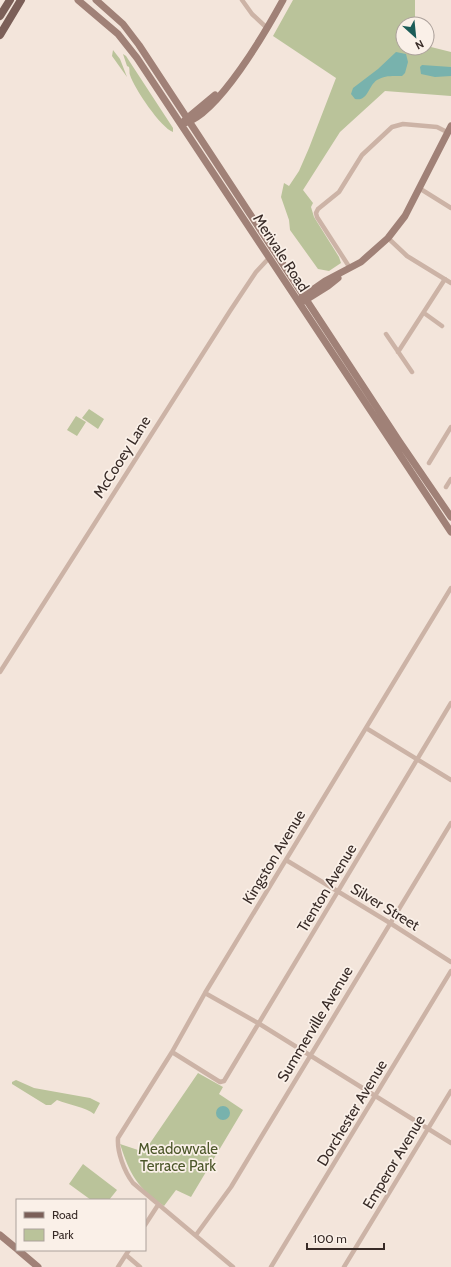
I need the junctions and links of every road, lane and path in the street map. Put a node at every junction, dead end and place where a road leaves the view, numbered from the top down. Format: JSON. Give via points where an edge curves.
{"nodes":[{"id":1,"x":10,"y":0,"type":"edge"},
{"id":2,"x":21,"y":0,"type":"edge"},
{"id":3,"x":26,"y":0,"type":"edge"},
{"id":4,"x":78,"y":0,"type":"edge"},
{"id":5,"x":96,"y":0,"type":"edge"},
{"id":6,"x":242,"y":0,"type":"edge"},
{"id":7,"x":283,"y":0,"type":"edge"},
{"id":8,"x":13,"y":14,"type":"junction"},
{"id":9,"x":0,"y":16,"type":"edge"},
{"id":10,"x":267,"y":28,"type":"junction"},
{"id":11,"x":0,"y":35,"type":"edge"},
{"id":12,"x":188,"y":120,"type":"junction"},
{"id":13,"x":181,"y":124,"type":"junction"},
{"id":14,"x":449,"y":129,"type":"edge"},
{"id":15,"x":419,"y":188,"type":"junction"},
{"id":16,"x":451,"y":208,"type":"edge"},
{"id":17,"x":388,"y":238,"type":"junction"},
{"id":18,"x":269,"y":258,"type":"junction"},
{"id":19,"x":347,"y":270,"type":"junction"},
{"id":20,"x":445,"y":279,"type":"junction"},
{"id":21,"x":451,"y":283,"type":"edge"},
{"id":22,"x":306,"y":297,"type":"junction"},
{"id":23,"x":298,"y":303,"type":"junction"},
{"id":24,"x":424,"y":313,"type":"junction"},
{"id":25,"x":442,"y":326,"type":"dead end"},
{"id":26,"x":386,"y":334,"type":"dead end"},
{"id":27,"x":398,"y":352,"type":"junction"},
{"id":28,"x":412,"y":372,"type":"dead end"},
{"id":29,"x":451,"y":427,"type":"edge"},
{"id":30,"x":429,"y":464,"type":"dead end"},
{"id":31,"x":451,"y":479,"type":"edge"},
{"id":32,"x":446,"y":488,"type":"dead end"},
{"id":33,"x":451,"y":517,"type":"edge"},
{"id":34,"x":451,"y":531,"type":"edge"},
{"id":35,"x":451,"y":588,"type":"edge"},
{"id":36,"x":0,"y":672,"type":"edge"},
{"id":37,"x":451,"y":703,"type":"edge"},
{"id":38,"x":366,"y":728,"type":"junction"},
{"id":39,"x":417,"y":760,"type":"junction"},
{"id":40,"x":451,"y":780,"type":"edge"},
{"id":41,"x":451,"y":823,"type":"edge"},
{"id":42,"x":286,"y":860,"type":"junction"},
{"id":43,"x":338,"y":892,"type":"junction"},
{"id":44,"x":390,"y":923,"type":"junction"},
{"id":45,"x":451,"y":962,"type":"edge"},
{"id":46,"x":451,"y":971,"type":"edge"},
{"id":47,"x":205,"y":993,"type":"junction"},
{"id":48,"x":258,"y":1023,"type":"junction"},
{"id":49,"x":172,"y":1052,"type":"junction"},
{"id":50,"x":309,"y":1055,"type":"junction"},
{"id":51,"x":451,"y":1091,"type":"edge"},
{"id":52,"x":377,"y":1096,"type":"junction"},
{"id":53,"x":428,"y":1129,"type":"junction"},
{"id":54,"x":451,"y":1143,"type":"edge"},
{"id":55,"x":158,"y":1205,"type":"junction"},
{"id":56,"x":146,"y":1223,"type":"edge"},
{"id":57,"x":0,"y":1235,"type":"edge"},
{"id":58,"x":196,"y":1235,"type":"junction"},
{"id":59,"x":16,"y":1249,"type":"edge"},
{"id":60,"x":18,"y":1251,"type":"edge"},
{"id":61,"x":128,"y":1251,"type":"edge"},
{"id":62,"x":126,"y":1255,"type":"junction"},
{"id":63,"x":38,"y":1267,"type":"edge"},
{"id":64,"x":118,"y":1267,"type":"edge"},
{"id":65,"x":140,"y":1267,"type":"edge"},
{"id":66,"x":233,"y":1267,"type":"edge"},
{"id":67,"x":271,"y":1267,"type":"edge"},
{"id":68,"x":344,"y":1267,"type":"edge"}],
"edges":[{"from":1,"to":9,"type":"main road"},
{"from":2,"to":8,"type":"main road"},
{"from":3,"to":8,"type":"main road"},
{"from":4,"to":13,"type":"main road","name":"Merivale Road","via":[[123,39]]},
{"from":5,"to":12,"type":"main road","name":"Merivale Road","via":[[130,33]]},
{"from":6,"to":10,"type":"street"},
{"from":7,"to":10,"type":"main road"},
{"from":8,"to":11,"type":"main road"},
{"from":10,"to":12,"type":"main road","via":[[225,88],[207,108]]},
{"from":12,"to":13,"type":"main road"},
{"from":12,"to":22,"type":"main road","name":"Merivale Road"},
{"from":13,"to":18,"type":"main road","name":"Merivale Road"},
{"from":14,"to":15,"type":"main road"},
{"from":14,"to":19,"type":"street","via":[[409,125],[392,127],[362,155],[339,192],[318,209],[317,218]]},
{"from":15,"to":16,"type":"street"},
{"from":15,"to":17,"type":"main road","via":[[405,216]]},
{"from":17,"to":19,"type":"main road","via":[[367,258]]},
{"from":17,"to":20,"type":"street","via":[[407,256]]},
{"from":18,"to":23,"type":"main road","name":"Merivale Road"},
{"from":18,"to":36,"type":"street","name":"McCooey Lane","via":[[256,272],[225,318]]},
{"from":19,"to":22,"type":"main road","via":[[325,281]]},
{"from":20,"to":21,"type":"street"},
{"from":20,"to":24,"type":"street"},
{"from":22,"to":23,"type":"main road"},
{"from":22,"to":33,"type":"main road","name":"Merivale Road"},
{"from":23,"to":34,"type":"main road","name":"Merivale Road"},
{"from":24,"to":25,"type":"street"},
{"from":24,"to":27,"type":"street"},
{"from":26,"to":27,"type":"street"},
{"from":27,"to":28,"type":"street"},
{"from":29,"to":30,"type":"street"},
{"from":31,"to":32,"type":"street"},
{"from":35,"to":38,"type":"street","name":"Kingston Avenue"},
{"from":37,"to":39,"type":"street","name":"Trenton Avenue"},
{"from":38,"to":39,"type":"street"},
{"from":38,"to":42,"type":"street","name":"Kingston Avenue"},
{"from":39,"to":40,"type":"street"},
{"from":39,"to":43,"type":"street","name":"Trenton Avenue"},
{"from":41,"to":44,"type":"street","name":"Summerville Avenue"},
{"from":42,"to":43,"type":"street","name":"Silver Street"},
{"from":42,"to":47,"type":"street","name":"Kingston Avenue"},
{"from":43,"to":44,"type":"street","name":"Silver Street"},
{"from":43,"to":48,"type":"street","name":"Trenton Avenue"},
{"from":44,"to":45,"type":"street","name":"Silver Street"},
{"from":44,"to":50,"type":"street","name":"Summerville Avenue"},
{"from":46,"to":52,"type":"street","name":"Dorchester Avenue"},
{"from":47,"to":48,"type":"street"},
{"from":47,"to":49,"type":"street","name":"Kingston Avenue"},
{"from":48,"to":49,"type":"street","name":"Trenton Avenue","via":[[224,1081],[220,1082]]},
{"from":48,"to":50,"type":"street"},
{"from":49,"to":55,"type":"street","name":"Kingston Avenue","via":[[118,1138],[117,1146],[128,1177]]},
{"from":50,"to":52,"type":"street"},
{"from":50,"to":58,"type":"street","name":"Summerville Avenue","via":[[231,1187]]},
{"from":51,"to":53,"type":"street","name":"Emperor Avenue"},
{"from":52,"to":53,"type":"street"},
{"from":52,"to":67,"type":"street","name":"Dorchester Avenue"},
{"from":53,"to":54,"type":"street"},
{"from":53,"to":68,"type":"street","name":"Emperor Avenue"},
{"from":55,"to":56,"type":"street"},
{"from":55,"to":58,"type":"street"},
{"from":57,"to":59,"type":"main road"},
{"from":58,"to":66,"type":"street"},
{"from":60,"to":63,"type":"main road"},
{"from":61,"to":62,"type":"street"},
{"from":62,"to":64,"type":"street"},
{"from":62,"to":65,"type":"street"}]}
